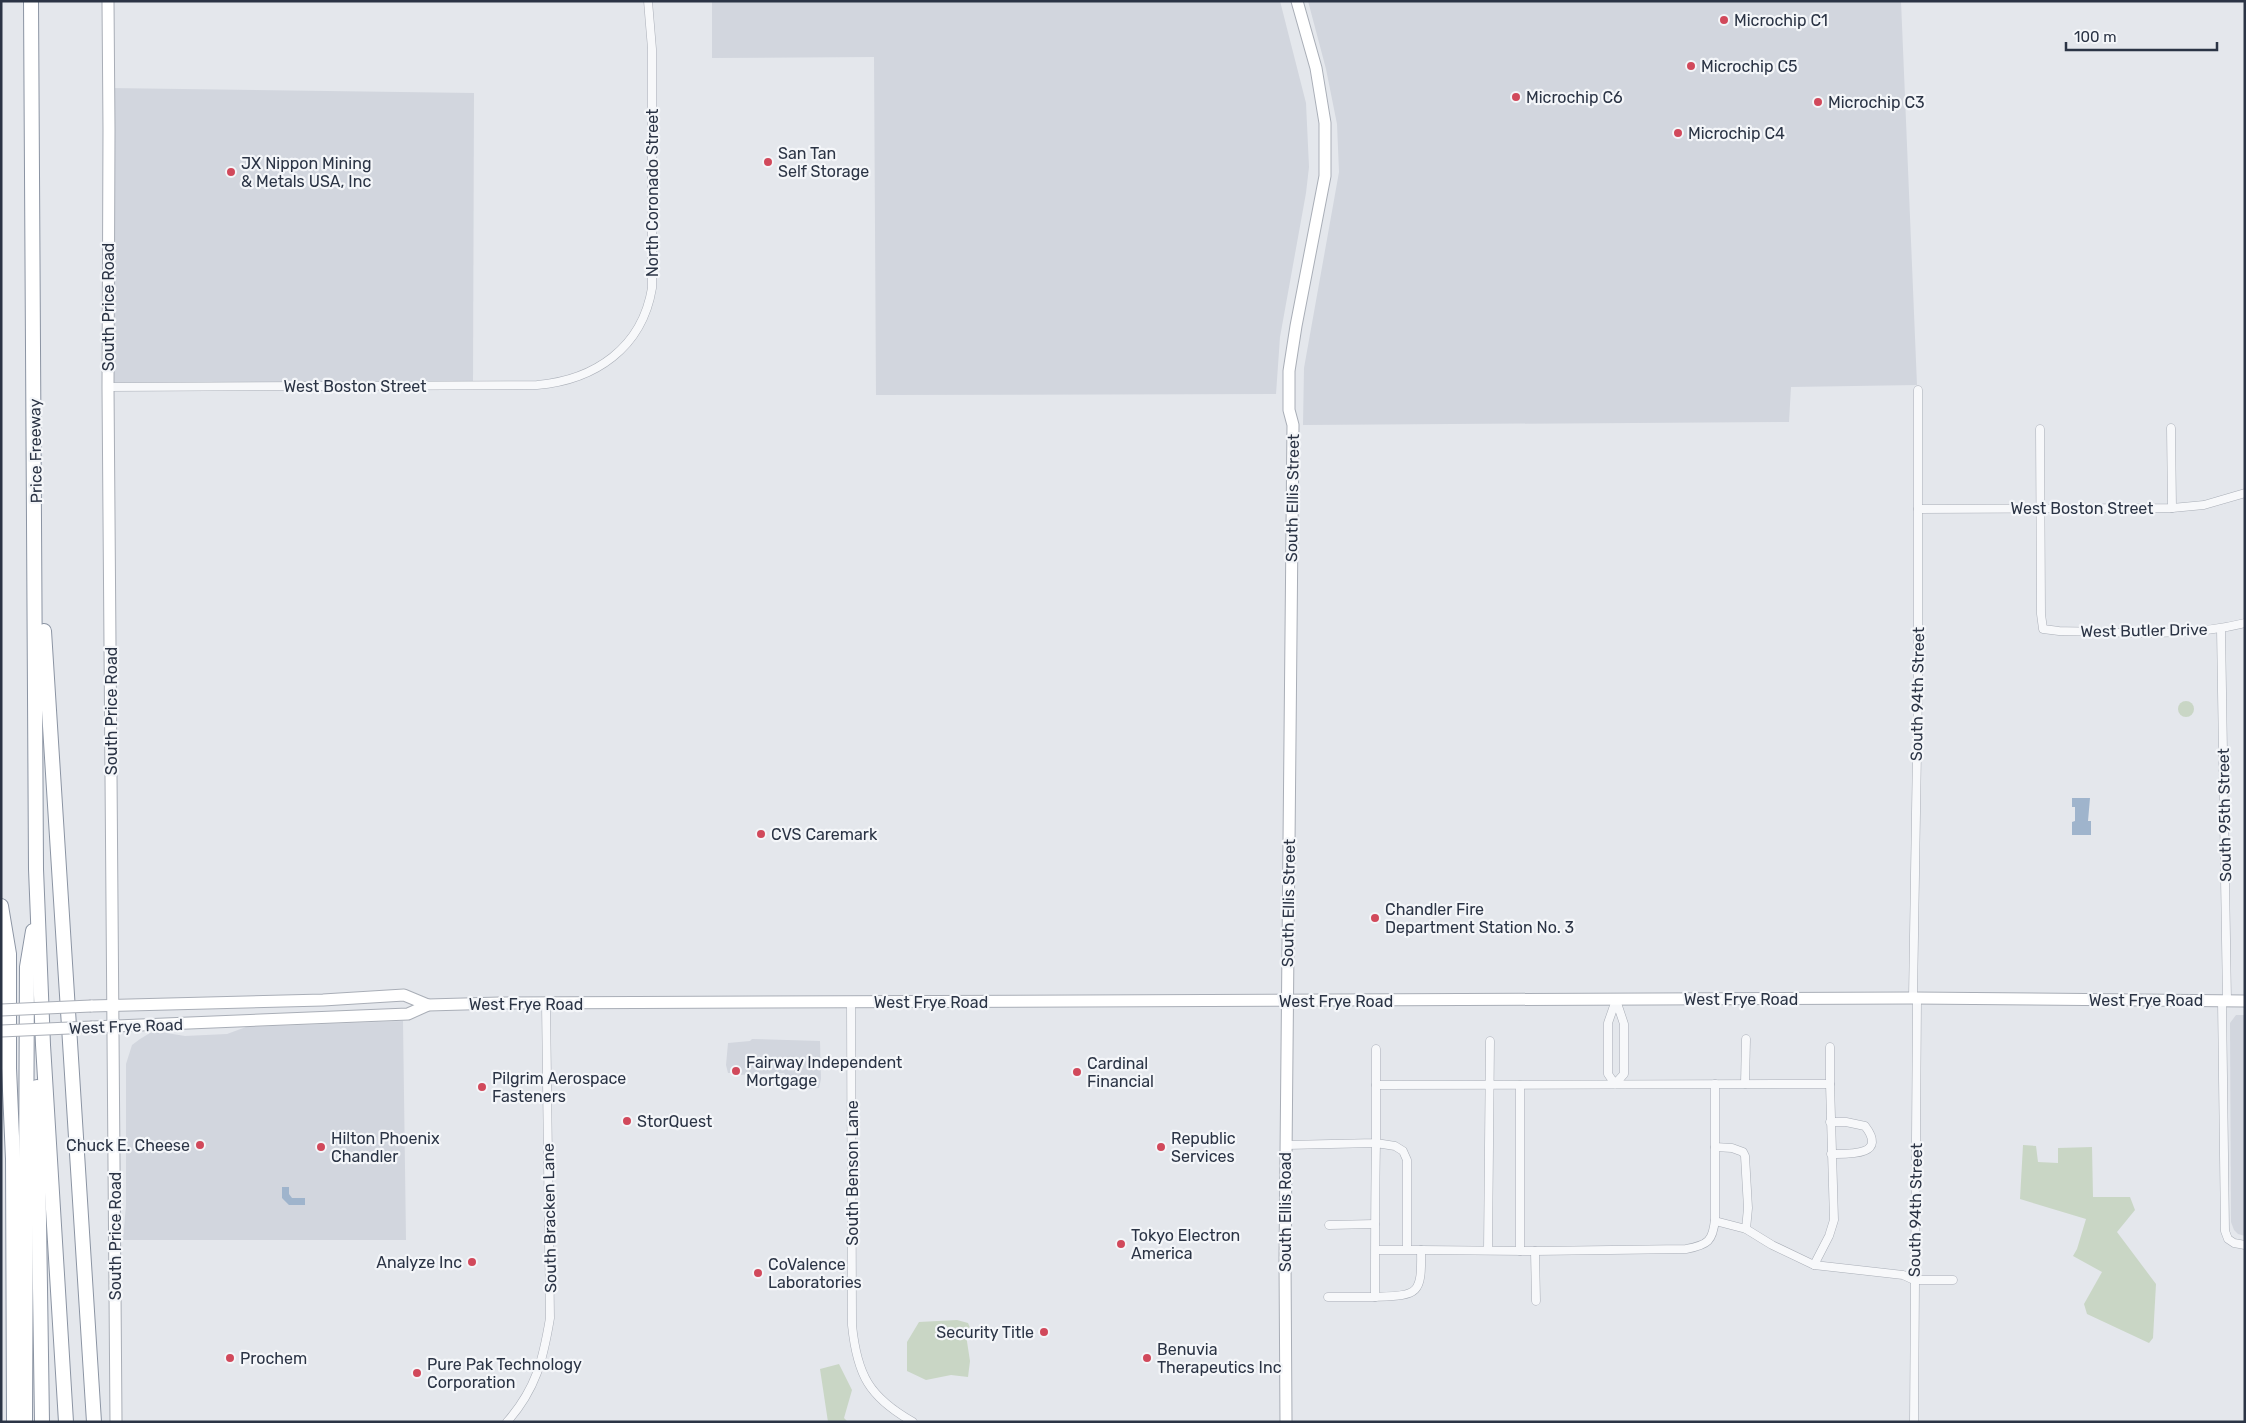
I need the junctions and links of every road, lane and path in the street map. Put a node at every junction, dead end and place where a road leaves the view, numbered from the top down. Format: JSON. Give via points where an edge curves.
{"nodes":[{"id":1,"x":31,"y":1,"type":"edge"},
{"id":2,"x":108,"y":1,"type":"edge"},
{"id":3,"x":648,"y":1,"type":"edge"},
{"id":4,"x":1297,"y":1,"type":"edge"},
{"id":5,"x":600,"y":368,"type":"joint"},
{"id":6,"x":108,"y":387,"type":"junction"},
{"id":7,"x":1918,"y":390,"type":"dead end"},
{"id":8,"x":2171,"y":428,"type":"dead end"},
{"id":9,"x":2040,"y":429,"type":"dead end"},
{"id":10,"x":35,"y":488,"type":"junction"},
{"id":11,"x":2245,"y":493,"type":"edge"},
{"id":12,"x":2040,"y":508,"type":"junction"},
{"id":13,"x":2172,"y":508,"type":"junction"},
{"id":14,"x":1918,"y":509,"type":"junction"},
{"id":15,"x":2245,"y":623,"type":"edge"},
{"id":16,"x":2221,"y":629,"type":"junction"},
{"id":17,"x":38,"y":901,"type":"junction"},
{"id":18,"x":1,"y":906,"type":"edge"},
{"id":19,"x":1915,"y":998,"type":"junction"},
{"id":20,"x":1616,"y":1000,"type":"junction"},
{"id":21,"x":2225,"y":1000,"type":"junction"},
{"id":22,"x":1287,"y":1001,"type":"junction"},
{"id":23,"x":2245,"y":1001,"type":"edge"},
{"id":24,"x":245,"y":1002,"type":"junction"},
{"id":25,"x":851,"y":1002,"type":"junction"},
{"id":26,"x":546,"y":1003,"type":"junction"},
{"id":27,"x":428,"y":1005,"type":"junction"},
{"id":28,"x":114,"y":1006,"type":"junction"},
{"id":29,"x":1,"y":1010,"type":"edge"},
{"id":30,"x":246,"y":1021,"type":"junction"},
{"id":31,"x":114,"y":1026,"type":"junction"},
{"id":32,"x":1,"y":1031,"type":"edge"},
{"id":33,"x":1746,"y":1039,"type":"dead end"},
{"id":34,"x":1490,"y":1041,"type":"dead end"},
{"id":35,"x":1830,"y":1046,"type":"dead end"},
{"id":36,"x":1376,"y":1049,"type":"dead end"},
{"id":37,"x":1616,"y":1084,"type":"junction"},
{"id":38,"x":1715,"y":1084,"type":"junction"},
{"id":39,"x":1745,"y":1084,"type":"junction"},
{"id":40,"x":1830,"y":1084,"type":"junction"},
{"id":41,"x":1376,"y":1085,"type":"junction"},
{"id":42,"x":1488,"y":1085,"type":"junction"},
{"id":43,"x":1520,"y":1085,"type":"junction"},
{"id":44,"x":1830,"y":1122,"type":"junction"},
{"id":45,"x":1376,"y":1143,"type":"junction"},
{"id":46,"x":1286,"y":1145,"type":"junction"},
{"id":47,"x":1715,"y":1147,"type":"junction"},
{"id":48,"x":1831,"y":1154,"type":"junction"},
{"id":49,"x":1715,"y":1221,"type":"junction"},
{"id":50,"x":1375,"y":1224,"type":"junction"},
{"id":51,"x":1330,"y":1225,"type":"dead end"},
{"id":52,"x":1746,"y":1229,"type":"junction"},
{"id":53,"x":2245,"y":1245,"type":"edge"},
{"id":54,"x":1375,"y":1250,"type":"junction"},
{"id":55,"x":1408,"y":1250,"type":"junction"},
{"id":56,"x":1421,"y":1250,"type":"junction"},
{"id":57,"x":1488,"y":1250,"type":"junction"},
{"id":58,"x":1520,"y":1251,"type":"junction"},
{"id":59,"x":1536,"y":1251,"type":"junction"},
{"id":60,"x":1814,"y":1265,"type":"junction"},
{"id":61,"x":1914,"y":1280,"type":"junction"},
{"id":62,"x":1953,"y":1280,"type":"dead end"},
{"id":63,"x":1328,"y":1297,"type":"dead end"},
{"id":64,"x":1375,"y":1297,"type":"junction"},
{"id":65,"x":1536,"y":1301,"type":"dead end"},
{"id":66,"x":14,"y":1422,"type":"edge"},
{"id":67,"x":25,"y":1422,"type":"edge"},
{"id":68,"x":42,"y":1422,"type":"edge"},
{"id":69,"x":66,"y":1422,"type":"edge"},
{"id":70,"x":94,"y":1422,"type":"edge"},
{"id":71,"x":116,"y":1422,"type":"edge"},
{"id":72,"x":507,"y":1422,"type":"edge"},
{"id":73,"x":913,"y":1422,"type":"edge"},
{"id":74,"x":1286,"y":1422,"type":"edge"},
{"id":75,"x":1914,"y":1422,"type":"edge"}],
"edges":[{"from":1,"to":10,"type":"highway","name":"Price Freeway"},
{"from":2,"to":6,"type":"street","name":"South Price Road"},
{"from":3,"to":5,"type":"street","name":"North Coronado Street","via":[[652,49],[652,288],[645,313],[633,334]]},
{"from":4,"to":22,"type":"street","name":"South Ellis Street","via":[[1316,68],[1325,123],[1325,176],[1289,371],[1288,410],[1293,425]]},
{"from":5,"to":6,"type":"street","name":"West Boston Street","via":[[569,381],[528,385]]},
{"from":6,"to":28,"type":"street","name":"South Price Road"},
{"from":7,"to":14,"type":"street","name":"South 94th Street"},
{"from":8,"to":13,"type":"street"},
{"from":9,"to":12,"type":"street"},
{"from":10,"to":17,"type":"highway","name":"Price Freeway"},
{"from":10,"to":70,"type":"highway"},
{"from":11,"to":13,"type":"street","name":"West Boston Street","via":[[2204,505]]},
{"from":12,"to":13,"type":"street","name":"West Boston Street"},
{"from":12,"to":14,"type":"street","name":"West Boston Street"},
{"from":12,"to":16,"type":"street","name":"West Butler Drive","via":[[2043,629],[2155,632]]},
{"from":14,"to":19,"type":"street","name":"South 94th Street"},
{"from":15,"to":16,"type":"street","name":"West Butler Drive"},
{"from":16,"to":21,"type":"street","name":"South 95th Street"},
{"from":17,"to":67,"type":"highway","via":[[27,967]]},
{"from":17,"to":68,"type":"highway","via":[[34,978]]},
{"from":17,"to":69,"type":"highway","via":[[43,1045]]},
{"from":18,"to":66,"type":"highway","via":[[9,954]]},
{"from":19,"to":20,"type":"street","name":"West Frye Road"},
{"from":19,"to":21,"type":"street","name":"West Frye Road"},
{"from":19,"to":61,"type":"street","name":"South 94th Street"},
{"from":20,"to":22,"type":"street","name":"West Frye Road"},
{"from":20,"to":37,"type":"street","via":[[1624,1024],[1624,1074]]},
{"from":20,"to":37,"type":"street","via":[[1608,1023],[1608,1074]]},
{"from":21,"to":23,"type":"street","name":"West Frye Road"},
{"from":21,"to":53,"type":"street","name":"South 95th Street","via":[[2225,1231],[2228,1239]]},
{"from":22,"to":25,"type":"street","name":"West Frye Road"},
{"from":22,"to":46,"type":"street","name":"South Ellis Road"},
{"from":24,"to":27,"type":"street","name":"West Frye Road","via":[[404,995]]},
{"from":24,"to":28,"type":"street","name":"West Frye Road"},
{"from":24,"to":30,"type":"street"},
{"from":25,"to":26,"type":"street","name":"West Frye Road"},
{"from":25,"to":73,"type":"street","name":"South Benson Lane","via":[[854,1352],[878,1398]]},
{"from":26,"to":27,"type":"street","name":"West Frye Road"},
{"from":26,"to":72,"type":"street","name":"South Bracken Lane","via":[[550,1318],[546,1349],[537,1374]]},
{"from":27,"to":30,"type":"street","name":"West Frye Road","via":[[408,1014]]},
{"from":28,"to":29,"type":"street","name":"West Frye Road","bridge":true},
{"from":28,"to":31,"type":"street","name":"South Price Road"},
{"from":30,"to":31,"type":"street","name":"West Frye Road"},
{"from":31,"to":32,"type":"street","name":"West Frye Road","bridge":true},
{"from":31,"to":71,"type":"street","name":"South Price Road"},
{"from":33,"to":39,"type":"street"},
{"from":34,"to":42,"type":"street"},
{"from":35,"to":40,"type":"street"},
{"from":36,"to":41,"type":"street"},
{"from":37,"to":38,"type":"street"},
{"from":37,"to":43,"type":"street"},
{"from":38,"to":39,"type":"street"},
{"from":38,"to":47,"type":"street"},
{"from":39,"to":40,"type":"street"},
{"from":40,"to":44,"type":"street"},
{"from":41,"to":42,"type":"street"},
{"from":41,"to":45,"type":"street"},
{"from":42,"to":43,"type":"street"},
{"from":42,"to":57,"type":"street"},
{"from":43,"to":58,"type":"street"},
{"from":44,"to":48,"type":"street"},
{"from":44,"to":48,"type":"street","via":[[1865,1126],[1871,1141],[1868,1150],[1862,1154]]},
{"from":45,"to":46,"type":"street"},
{"from":45,"to":50,"type":"street"},
{"from":45,"to":55,"type":"street","via":[[1395,1146],[1403,1151],[1407,1160]]},
{"from":46,"to":74,"type":"street","name":"South Ellis Road"},
{"from":47,"to":49,"type":"street"},
{"from":47,"to":52,"type":"street","via":[[1738,1149],[1745,1156]]},
{"from":48,"to":60,"type":"street","via":[[1834,1220]]},
{"from":49,"to":52,"type":"street"},
{"from":49,"to":59,"type":"street","via":[[1714,1233],[1700,1247]]},
{"from":50,"to":51,"type":"street"},
{"from":50,"to":54,"type":"street"},
{"from":52,"to":60,"type":"street"},
{"from":54,"to":55,"type":"street"},
{"from":54,"to":64,"type":"street"},
{"from":55,"to":56,"type":"street"},
{"from":56,"to":57,"type":"street"},
{"from":56,"to":64,"type":"street","via":[[1417,1288],[1409,1295]]},
{"from":57,"to":58,"type":"street"},
{"from":58,"to":59,"type":"street"},
{"from":59,"to":65,"type":"street"},
{"from":60,"to":61,"type":"street","via":[[1903,1275]]},
{"from":61,"to":62,"type":"street"},
{"from":61,"to":75,"type":"street","name":"South 94th Street"},
{"from":63,"to":64,"type":"street"}]}
